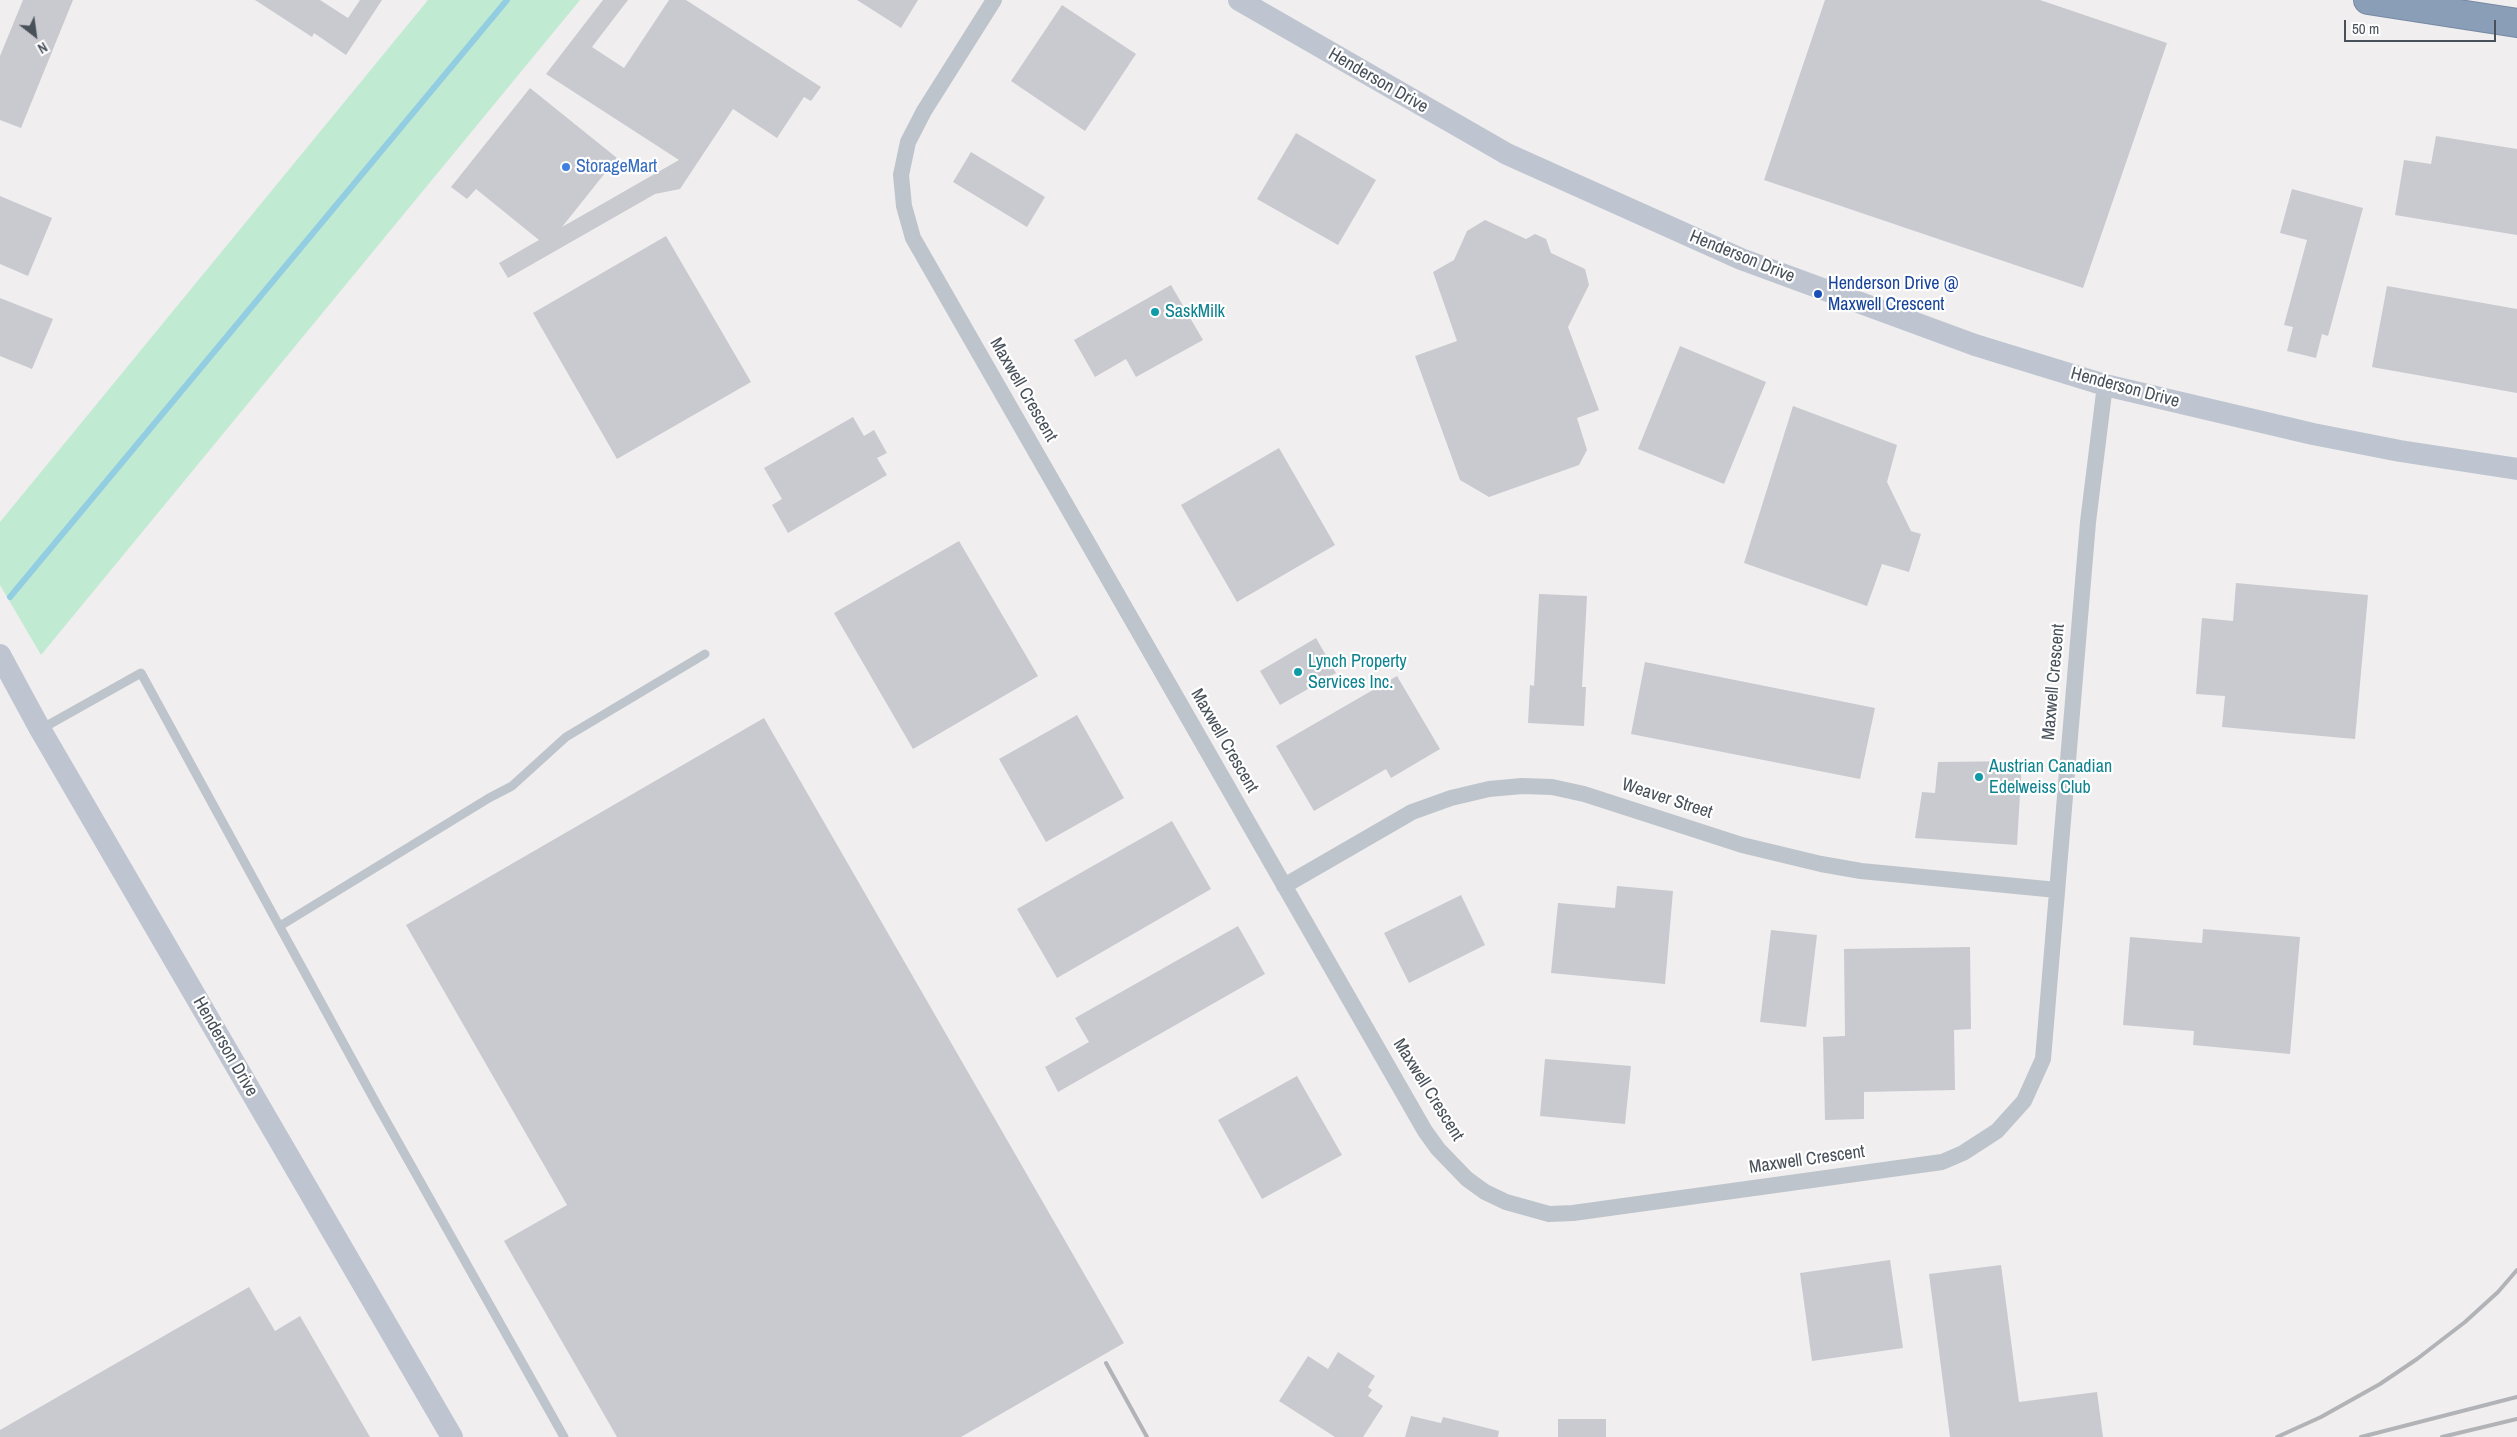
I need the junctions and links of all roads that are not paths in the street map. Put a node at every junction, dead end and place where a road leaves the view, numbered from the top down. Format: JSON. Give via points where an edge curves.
{"nodes":[{"id":1,"x":994,"y":0,"type":"edge"},
{"id":2,"x":1239,"y":0,"type":"edge"},
{"id":3,"x":2368,"y":0,"type":"edge"},
{"id":4,"x":2517,"y":23,"type":"edge"},
{"id":5,"x":2104,"y":385,"type":"junction"},
{"id":6,"x":2517,"y":469,"type":"edge"},
{"id":7,"x":705,"y":654,"type":"dead end"},
{"id":8,"x":0,"y":655,"type":"edge"},
{"id":9,"x":40,"y":730,"type":"junction"},
{"id":10,"x":1284,"y":886,"type":"junction"},
{"id":11,"x":2057,"y":890,"type":"junction"},
{"id":12,"x":280,"y":926,"type":"junction"},
{"id":13,"x":452,"y":1437,"type":"edge"},
{"id":14,"x":564,"y":1437,"type":"edge"}],
"edges":[{"from":1,"to":10,"type":"street","name":"Maxwell Crescent","via":[[908,142],[901,175],[904,206],[913,238]]},
{"from":2,"to":5,"type":"street","name":"Henderson Drive","via":[[1507,154],[1709,246],[1976,345]]},
{"from":3,"to":4,"type":"highway"},
{"from":5,"to":6,"type":"street","name":"Henderson Drive","via":[[2313,434]]},
{"from":5,"to":11,"type":"street","name":"Maxwell Crescent","via":[[2088,522]]},
{"from":7,"to":12,"type":"lane","via":[[566,737],[512,786]]},
{"from":8,"to":9,"type":"street","name":"Henderson Drive"},
{"from":9,"to":12,"type":"lane","via":[[141,673]]},
{"from":9,"to":13,"type":"street","name":"Henderson Drive"},
{"from":10,"to":11,"type":"street","name":"Weaver Street","via":[[1412,812],[1489,789],[1522,786],[1584,794],[1742,845],[1821,864],[1861,871]]},
{"from":10,"to":11,"type":"street","name":"Maxwell Crescent","via":[[1438,1149],[1485,1192],[1549,1214],[1942,1162],[1981,1143],[2024,1101],[2043,1058]]},
{"from":12,"to":14,"type":"lane"}]}
